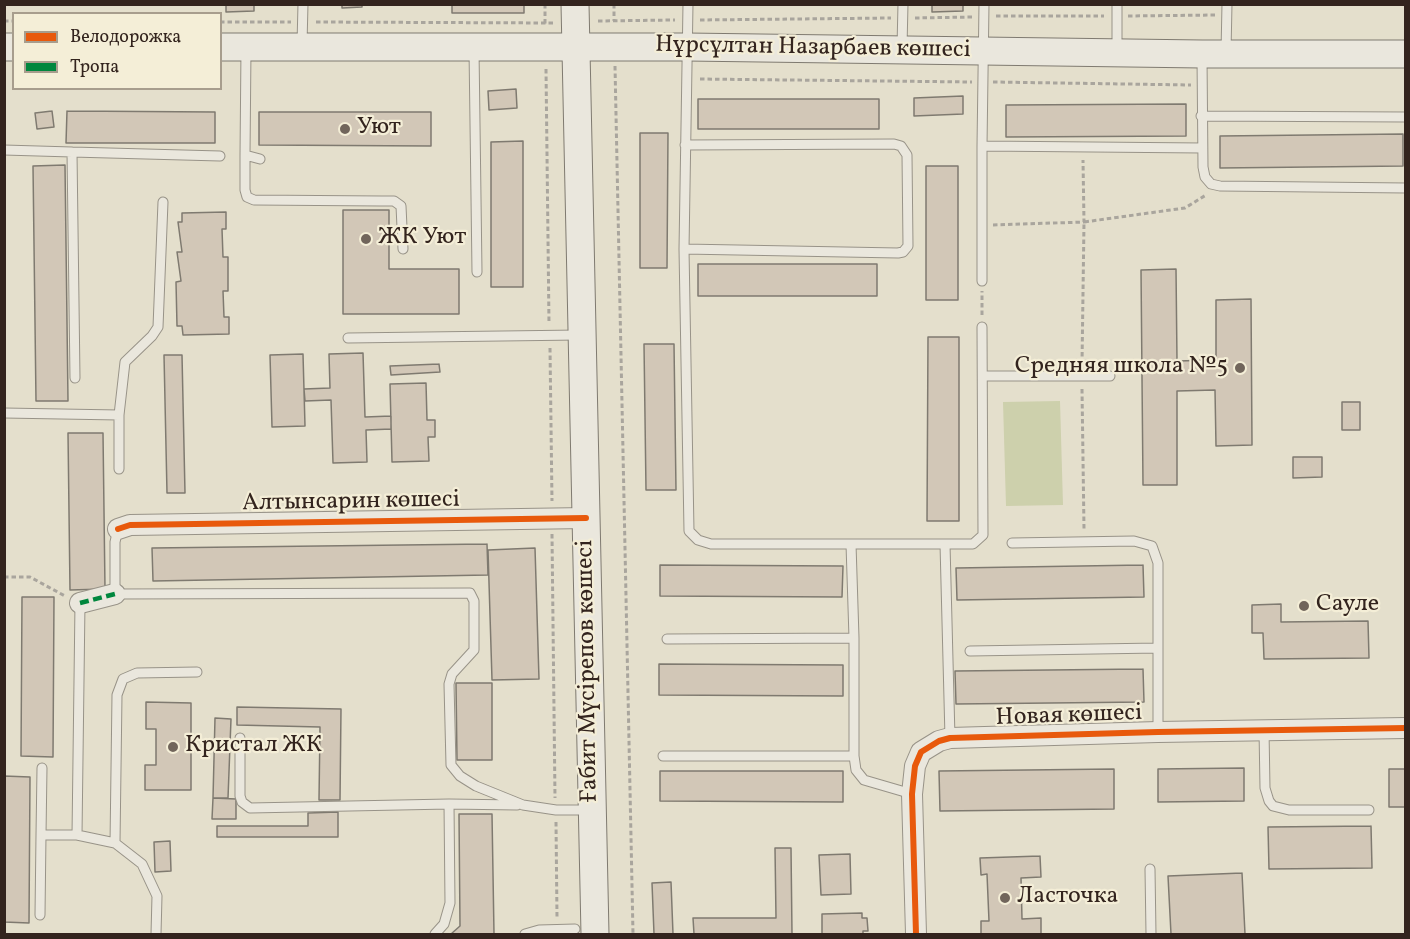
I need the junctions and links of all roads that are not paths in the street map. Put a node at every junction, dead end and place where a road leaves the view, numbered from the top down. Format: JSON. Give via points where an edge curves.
{"nodes":[{"id":1,"x":303,"y":4,"type":"edge"},
{"id":2,"x":688,"y":4,"type":"edge"},
{"id":3,"x":903,"y":4,"type":"edge"},
{"id":4,"x":984,"y":4,"type":"edge"},
{"id":5,"x":1117,"y":4,"type":"edge"},
{"id":6,"x":1227,"y":4,"type":"edge"},
{"id":7,"x":576,"y":25,"type":"edge"},
{"id":8,"x":302,"y":34,"type":"junction"},
{"id":9,"x":474,"y":46,"type":"junction"},
{"id":10,"x":233,"y":47,"type":"edge"},
{"id":11,"x":687,"y":47,"type":"junction"},
{"id":12,"x":902,"y":50,"type":"junction"},
{"id":13,"x":982,"y":51,"type":"junction"},
{"id":14,"x":1117,"y":53,"type":"junction"},
{"id":15,"x":1406,"y":54,"type":"edge"},
{"id":16,"x":1214,"y":55,"type":"junction"},
{"id":17,"x":1201,"y":116,"type":"junction"},
{"id":18,"x":1406,"y":117,"type":"edge"},
{"id":19,"x":685,"y":145,"type":"junction"},
{"id":20,"x":982,"y":146,"type":"junction"},
{"id":21,"x":1202,"y":148,"type":"junction"},
{"id":22,"x":4,"y":150,"type":"edge"},
{"id":23,"x":72,"y":152,"type":"junction"},
{"id":24,"x":245,"y":155,"type":"junction"},
{"id":25,"x":220,"y":156,"type":"dead end"},
{"id":26,"x":260,"y":159,"type":"dead end"},
{"id":27,"x":1406,"y":188,"type":"edge"},
{"id":28,"x":163,"y":202,"type":"dead end"},
{"id":29,"x":403,"y":249,"type":"dead end"},
{"id":30,"x":684,"y":249,"type":"junction"},
{"id":31,"x":477,"y":272,"type":"dead end"},
{"id":32,"x":982,"y":280,"type":"road end"},
{"id":33,"x":982,"y":327,"type":"road end"},
{"id":34,"x":582,"y":335,"type":"junction"},
{"id":35,"x":348,"y":338,"type":"dead end"},
{"id":36,"x":983,"y":375,"type":"junction"},
{"id":37,"x":1110,"y":376,"type":"dead end"},
{"id":38,"x":75,"y":378,"type":"dead end"},
{"id":39,"x":4,"y":414,"type":"edge"},
{"id":40,"x":119,"y":415,"type":"junction"},
{"id":41,"x":119,"y":469,"type":"dead end"},
{"id":42,"x":586,"y":518,"type":"junction"},
{"id":43,"x":118,"y":529,"type":"joint"},
{"id":44,"x":1012,"y":543,"type":"dead end"},
{"id":45,"x":851,"y":544,"type":"junction"},
{"id":46,"x":945,"y":544,"type":"junction"},
{"id":47,"x":115,"y":594,"type":"junction"},
{"id":48,"x":80,"y":603,"type":"joint"},
{"id":49,"x":854,"y":638,"type":"junction"},
{"id":50,"x":667,"y":639,"type":"dead end"},
{"id":51,"x":1158,"y":648,"type":"junction"},
{"id":52,"x":970,"y":651,"type":"dead end"},
{"id":53,"x":197,"y":672,"type":"dead end"},
{"id":54,"x":1406,"y":728,"type":"edge"},
{"id":55,"x":1264,"y":730,"type":"junction"},
{"id":56,"x":1158,"y":732,"type":"junction"},
{"id":57,"x":240,"y":738,"type":"dead end"},
{"id":58,"x":950,"y":738,"type":"junction"},
{"id":59,"x":663,"y":756,"type":"dead end"},
{"id":60,"x":854,"y":756,"type":"junction"},
{"id":61,"x":42,"y":768,"type":"dead end"},
{"id":62,"x":912,"y":794,"type":"junction"},
{"id":63,"x":449,"y":804,"type":"junction"},
{"id":64,"x":523,"y":805,"type":"junction"},
{"id":65,"x":592,"y":810,"type":"junction"},
{"id":66,"x":1369,"y":810,"type":"dead end"},
{"id":67,"x":41,"y":835,"type":"junction"},
{"id":68,"x":77,"y":835,"type":"junction"},
{"id":69,"x":116,"y":843,"type":"junction"},
{"id":70,"x":1150,"y":869,"type":"dead end"},
{"id":71,"x":40,"y":915,"type":"dead end"},
{"id":72,"x":584,"y":932,"type":"edge"},
{"id":73,"x":156,"y":934,"type":"edge"},
{"id":74,"x":435,"y":934,"type":"edge"},
{"id":75,"x":525,"y":934,"type":"edge"},
{"id":76,"x":916,"y":934,"type":"edge"},
{"id":77,"x":1151,"y":934,"type":"edge"}],
"edges":[{"from":1,"to":8,"type":"lane"},
{"from":2,"to":11,"type":"lane"},
{"from":3,"to":12,"type":"lane"},
{"from":4,"to":13,"type":"lane"},
{"from":5,"to":14,"type":"lane"},
{"from":6,"to":16,"type":"lane"},
{"from":7,"to":9,"type":"main road","name":"Нұрсұлтан Назарбаев көшесі","via":[[545,35]]},
{"from":7,"to":11,"type":"main road","name":"Нұрсұлтан Назарбаев көшесі"},
{"from":7,"to":34,"type":"main road","name":"Ғабит Мүсірепов көшесі"},
{"from":8,"to":9,"type":"main road","name":"Нұрсұлтан Назарбаев көшесі"},
{"from":8,"to":10,"type":"main road","name":"Нұрсұлтан Назарбаев көшесі"},
{"from":9,"to":31,"type":"lane"},
{"from":10,"to":24,"type":"lane"},
{"from":11,"to":12,"type":"main road","name":"Нұрсұлтан Назарбаев көшесі"},
{"from":11,"to":19,"type":"lane"},
{"from":12,"to":13,"type":"main road","name":"Нұрсұлтан Назарбаев көшесі"},
{"from":13,"to":14,"type":"main road","name":"Нұрсұлтан Назарбаев көшесі"},
{"from":13,"to":20,"type":"lane"},
{"from":14,"to":16,"type":"main road","name":"Нұрсұлтан Назарбаев көшесі"},
{"from":15,"to":16,"type":"main road","name":"Нұрсұлтан Назарбаев көшесі"},
{"from":16,"to":17,"type":"lane","via":[[1202,85]]},
{"from":17,"to":18,"type":"lane"},
{"from":17,"to":21,"type":"lane"},
{"from":19,"to":30,"type":"lane"},
{"from":19,"to":30,"type":"lane","via":[[901,146],[907,155],[908,246],[898,253]]},
{"from":20,"to":21,"type":"lane"},
{"from":20,"to":32,"type":"lane"},
{"from":21,"to":27,"type":"lane","via":[[1205,177],[1220,186]]},
{"from":22,"to":23,"type":"lane"},
{"from":23,"to":25,"type":"lane"},
{"from":23,"to":38,"type":"lane"},
{"from":24,"to":26,"type":"lane"},
{"from":24,"to":29,"type":"lane","via":[[245,190],[247,197],[254,200],[394,201],[401,206]]},
{"from":28,"to":40,"type":"lane","via":[[158,327],[125,362]]},
{"from":30,"to":45,"type":"lane","via":[[689,531],[698,540],[711,544]]},
{"from":33,"to":36,"type":"lane"},
{"from":34,"to":35,"type":"lane"},
{"from":34,"to":42,"type":"main road","name":"Ғабит Мүсірепов көшесі"},
{"from":36,"to":37,"type":"lane"},
{"from":36,"to":46,"type":"lane","via":[[983,535],[973,544]]},
{"from":39,"to":40,"type":"lane"},
{"from":40,"to":41,"type":"lane"},
{"from":42,"to":43,"type":"street","name":"Алтынсарин көшесі","via":[[130,525]]},
{"from":42,"to":65,"type":"main road","name":"Ғабит Мүсірепов көшесі"},
{"from":43,"to":47,"type":"lane"},
{"from":44,"to":51,"type":"lane","via":[[1148,543],[1155,550],[1158,563]]},
{"from":45,"to":46,"type":"lane"},
{"from":45,"to":49,"type":"lane"},
{"from":46,"to":58,"type":"lane"},
{"from":47,"to":48,"type":"street"},
{"from":47,"to":64,"type":"lane","via":[[470,593],[474,601],[474,650],[449,684],[449,759],[454,771],[467,781]]},
{"from":48,"to":68,"type":"lane"},
{"from":49,"to":50,"type":"lane"},
{"from":49,"to":60,"type":"lane"},
{"from":51,"to":52,"type":"lane"},
{"from":51,"to":56,"type":"lane"},
{"from":53,"to":69,"type":"lane","via":[[137,673],[123,679],[117,695]]},
{"from":54,"to":55,"type":"street","name":"Новая көшесі"},
{"from":55,"to":56,"type":"street","name":"Новая көшесі"},
{"from":55,"to":66,"type":"lane","via":[[1265,788],[1273,806],[1289,810]]},
{"from":56,"to":58,"type":"street","name":"Новая көшесі"},
{"from":57,"to":63,"type":"lane","via":[[240,796],[250,808]]},
{"from":58,"to":62,"type":"street","name":"Новая көшесі","via":[[921,752]]},
{"from":59,"to":60,"type":"lane"},
{"from":60,"to":62,"type":"lane","via":[[856,770],[864,780]]},
{"from":61,"to":67,"type":"lane"},
{"from":62,"to":76,"type":"street","name":"Новая көшесі"},
{"from":63,"to":64,"type":"lane"},
{"from":63,"to":74,"type":"lane","via":[[450,903],[444,924]]},
{"from":64,"to":65,"type":"lane"},
{"from":65,"to":72,"type":"main road","name":"Ғабит Мүсірепов көшесі"},
{"from":67,"to":68,"type":"lane"},
{"from":67,"to":71,"type":"lane"},
{"from":68,"to":69,"type":"lane"},
{"from":69,"to":73,"type":"lane","via":[[142,864],[149,875],[158,906]]},
{"from":70,"to":77,"type":"lane"},
{"from":72,"to":75,"type":"lane"}]}
